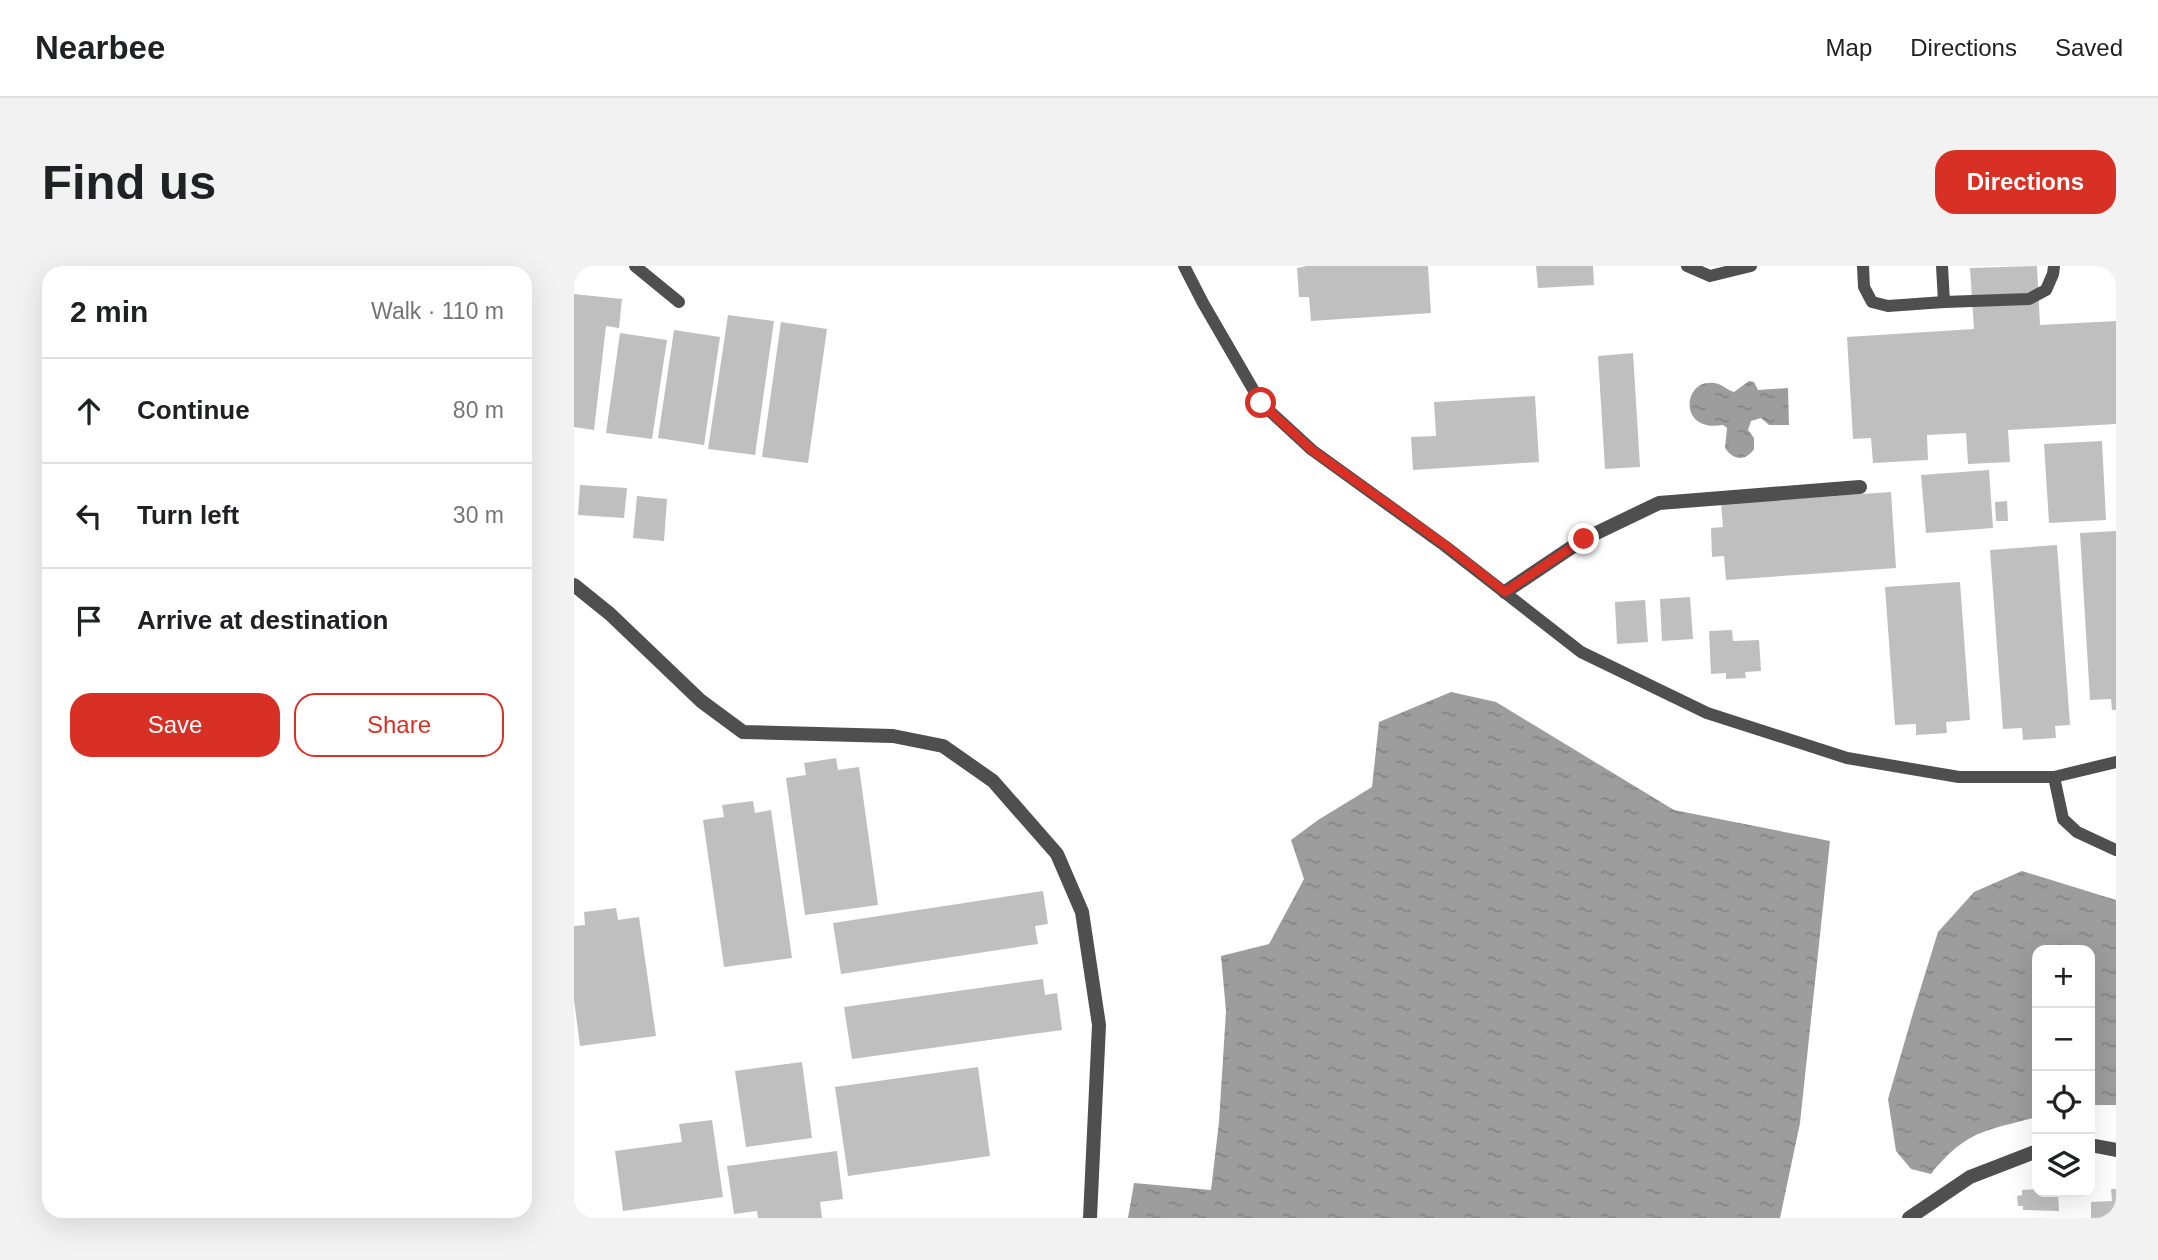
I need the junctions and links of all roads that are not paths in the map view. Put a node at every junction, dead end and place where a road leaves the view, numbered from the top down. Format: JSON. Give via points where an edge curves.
{"nodes":[{"id":1,"x":635,"y":266,"type":"edge"},
{"id":2,"x":1184,"y":266,"type":"edge"},
{"id":3,"x":1687,"y":266,"type":"edge"},
{"id":4,"x":1751,"y":266,"type":"edge"},
{"id":5,"x":1863,"y":266,"type":"edge"},
{"id":6,"x":1942,"y":266,"type":"edge"},
{"id":7,"x":2054,"y":266,"type":"edge"},
{"id":8,"x":679,"y":302,"type":"dead end"},
{"id":9,"x":1944,"y":302,"type":"junction"},
{"id":10,"x":1860,"y":487,"type":"dead end"},
{"id":11,"x":574,"y":585,"type":"edge"},
{"id":12,"x":1505,"y":592,"type":"junction"},
{"id":13,"x":2116,"y":762,"type":"edge"},
{"id":14,"x":2054,"y":777,"type":"junction"},
{"id":15,"x":2116,"y":850,"type":"edge"},
{"id":16,"x":2095,"y":1146,"type":"edge"},
{"id":17,"x":2116,"y":1150,"type":"edge"},
{"id":18,"x":2032,"y":1153,"type":"edge"},
{"id":19,"x":1090,"y":1218,"type":"edge"},
{"id":20,"x":1909,"y":1218,"type":"edge"}],
"edges":[{"from":1,"to":8,"type":"lane"},
{"from":2,"to":12,"type":"lane","via":[[1261,403],[1312,450]]},
{"from":3,"to":4,"type":"lane","via":[[1710,276]]},
{"from":5,"to":9,"type":"lane","via":[[1864,287],[1872,302],[1888,306]]},
{"from":6,"to":9,"type":"lane"},
{"from":7,"to":9,"type":"lane","via":[[2046,290],[2029,299]]},
{"from":10,"to":12,"type":"street","via":[[1659,503],[1584,539]]},
{"from":11,"to":19,"type":"street","via":[[701,701],[743,732],[893,736],[943,746],[993,781],[1057,854],[1082,912],[1099,1025]]},
{"from":12,"to":14,"type":"lane","via":[[1581,652],[1707,713],[1847,758],[1959,777]]},
{"from":13,"to":14,"type":"lane"},
{"from":14,"to":15,"type":"lane","via":[[2063,819],[2077,832]]},
{"from":16,"to":17,"type":"street"},
{"from":18,"to":20,"type":"street","via":[[1970,1177]]}]}
